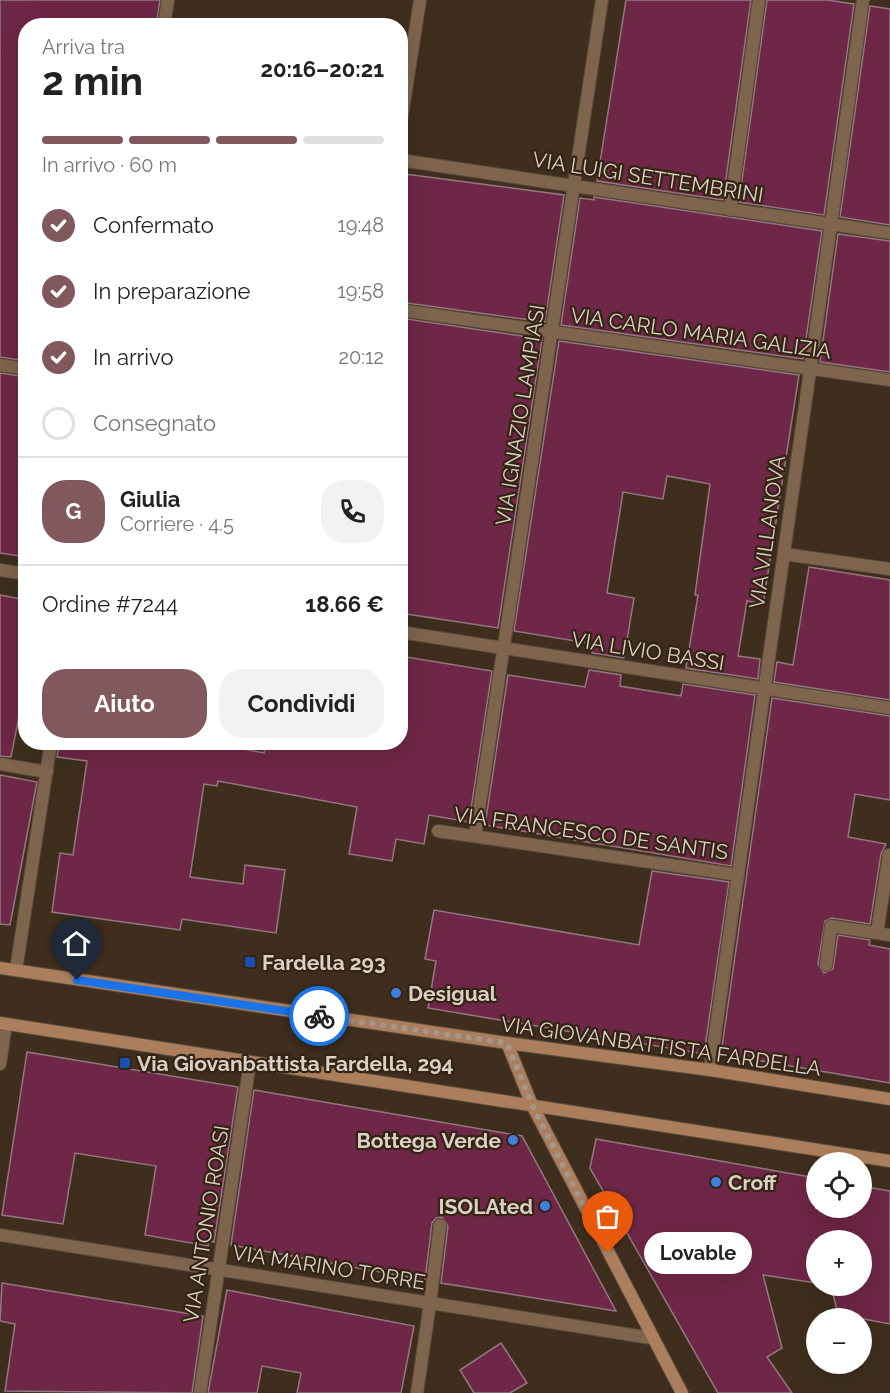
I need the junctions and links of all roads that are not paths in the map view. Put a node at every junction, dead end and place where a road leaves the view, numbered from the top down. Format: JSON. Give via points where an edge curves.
{"nodes":[{"id":1,"x":168,"y":0,"type":"edge"},
{"id":2,"x":420,"y":0,"type":"edge"},
{"id":3,"x":602,"y":0,"type":"edge"},
{"id":4,"x":759,"y":0,"type":"edge"},
{"id":5,"x":863,"y":0,"type":"edge"},
{"id":6,"x":165,"y":18,"type":"edge"},
{"id":7,"x":408,"y":77,"type":"edge"},
{"id":8,"x":408,"y":161,"type":"edge"},
{"id":9,"x":575,"y":186,"type":"junction"},
{"id":10,"x":730,"y":210,"type":"junction"},
{"id":11,"x":831,"y":225,"type":"junction"},
{"id":12,"x":890,"y":233,"type":"edge"},
{"id":13,"x":408,"y":311,"type":"edge"},
{"id":14,"x":552,"y":332,"type":"junction"},
{"id":15,"x":0,"y":364,"type":"edge"},
{"id":16,"x":18,"y":367,"type":"edge"},
{"id":17,"x":810,"y":369,"type":"junction"},
{"id":18,"x":890,"y":380,"type":"edge"},
{"id":19,"x":784,"y":554,"type":"junction"},
{"id":20,"x":890,"y":569,"type":"edge"},
{"id":21,"x":0,"y":570,"type":"edge"},
{"id":22,"x":18,"y":573,"type":"edge"},
{"id":23,"x":408,"y":633,"type":"edge"},
{"id":24,"x":503,"y":648,"type":"junction"},
{"id":25,"x":765,"y":689,"type":"junction"},
{"id":26,"x":890,"y":708,"type":"edge"},
{"id":27,"x":50,"y":750,"type":"edge"},
{"id":28,"x":0,"y":765,"type":"edge"},
{"id":29,"x":47,"y":772,"type":"junction"},
{"id":30,"x":438,"y":831,"type":"dead end"},
{"id":31,"x":475,"y":836,"type":"junction"},
{"id":32,"x":889,"y":855,"type":"edge"},
{"id":33,"x":738,"y":874,"type":"junction"},
{"id":34,"x":884,"y":934,"type":"edge"},
{"id":35,"x":825,"y":965,"type":"dead end"},
{"id":36,"x":0,"y":968,"type":"edge"},
{"id":37,"x":16,"y":970,"type":"junction"},
{"id":38,"x":3,"y":1023,"type":"edge"},
{"id":39,"x":507,"y":1043,"type":"junction"},
{"id":40,"x":250,"y":1062,"type":"junction"},
{"id":41,"x":0,"y":1064,"type":"edge"},
{"id":42,"x":710,"y":1070,"type":"junction"},
{"id":43,"x":890,"y":1099,"type":"edge"},
{"id":44,"x":532,"y":1105,"type":"junction"},
{"id":45,"x":890,"y":1161,"type":"edge"},
{"id":46,"x":440,"y":1225,"type":"dead end"},
{"id":47,"x":0,"y":1235,"type":"edge"},
{"id":48,"x":219,"y":1270,"type":"junction"},
{"id":49,"x":430,"y":1303,"type":"junction"},
{"id":50,"x":651,"y":1338,"type":"junction"},
{"id":51,"x":200,"y":1393,"type":"edge"},
{"id":52,"x":417,"y":1393,"type":"edge"},
{"id":53,"x":682,"y":1393,"type":"edge"}],
"edges":[{"from":1,"to":6,"type":"street"},
{"from":2,"to":7,"type":"street"},
{"from":3,"to":9,"type":"street","name":"VIA IGNAZIO LAMPIASI"},
{"from":4,"to":10,"type":"street"},
{"from":5,"to":11,"type":"street","name":"VIA VILLANOVA"},
{"from":8,"to":9,"type":"street","name":"VIA LUIGI SETTEMBRINI"},
{"from":9,"to":10,"type":"street","name":"VIA LUIGI SETTEMBRINI"},
{"from":9,"to":14,"type":"street","name":"VIA IGNAZIO LAMPIASI"},
{"from":10,"to":11,"type":"street","name":"VIA LUIGI SETTEMBRINI"},
{"from":11,"to":12,"type":"street","name":"VIA LUIGI SETTEMBRINI"},
{"from":11,"to":17,"type":"street","name":"VIA VILLANOVA"},
{"from":13,"to":14,"type":"street","name":"VIA CARLO MARIA GALIZIA"},
{"from":14,"to":17,"type":"street","name":"VIA CARLO MARIA GALIZIA"},
{"from":14,"to":24,"type":"street","name":"VIA IGNAZIO LAMPIASI"},
{"from":15,"to":16,"type":"street"},
{"from":17,"to":18,"type":"street","name":"VIA CARLO MARIA GALIZIA"},
{"from":17,"to":19,"type":"street","name":"VIA VILLANOVA"},
{"from":19,"to":20,"type":"street"},
{"from":19,"to":25,"type":"street","name":"VIA VILLANOVA"},
{"from":21,"to":22,"type":"street"},
{"from":23,"to":24,"type":"street","name":"VIA LIVIO BASSI"},
{"from":24,"to":25,"type":"street","name":"VIA LIVIO BASSI"},
{"from":24,"to":31,"type":"street","name":"VIA IGNAZIO LAMPIASI"},
{"from":25,"to":26,"type":"street","name":"VIA LIVIO BASSI"},
{"from":25,"to":33,"type":"street","name":"VIA VILLANOVA"},
{"from":27,"to":29,"type":"street"},
{"from":28,"to":29,"type":"street"},
{"from":29,"to":37,"type":"street"},
{"from":30,"to":31,"type":"street","name":"VIA FRANCESCO DE SANTIS"},
{"from":31,"to":33,"type":"street","name":"VIA FRANCESCO DE SANTIS"},
{"from":32,"to":34,"type":"street"},
{"from":33,"to":42,"type":"street","name":"VIA VILLANOVA"},
{"from":34,"to":35,"type":"street","via":[[831,926]]},
{"from":36,"to":37,"type":"main road","name":"VIA GIOVANBATTISTA FARDELLA"},
{"from":37,"to":39,"type":"main road","name":"VIA GIOVANBATTISTA FARDELLA"},
{"from":38,"to":40,"type":"main road"},
{"from":38,"to":41,"type":"street"},
{"from":39,"to":42,"type":"main road","name":"VIA GIOVANBATTISTA FARDELLA"},
{"from":39,"to":44,"type":"main road"},
{"from":40,"to":44,"type":"main road"},
{"from":40,"to":48,"type":"street","name":"VIA ANTONIO ROASI"},
{"from":42,"to":43,"type":"main road","name":"VIA GIOVANBATTISTA FARDELLA"},
{"from":44,"to":45,"type":"main road"},
{"from":44,"to":50,"type":"main road"},
{"from":46,"to":49,"type":"street"},
{"from":47,"to":48,"type":"street","name":"VIA MARINO TORRE"},
{"from":48,"to":49,"type":"street","name":"VIA MARINO TORRE"},
{"from":48,"to":51,"type":"street","name":"VIA ANTONIO ROASI"},
{"from":49,"to":50,"type":"street","name":"VIA MARINO TORRE"},
{"from":49,"to":52,"type":"street"},
{"from":50,"to":53,"type":"main road"}]}
